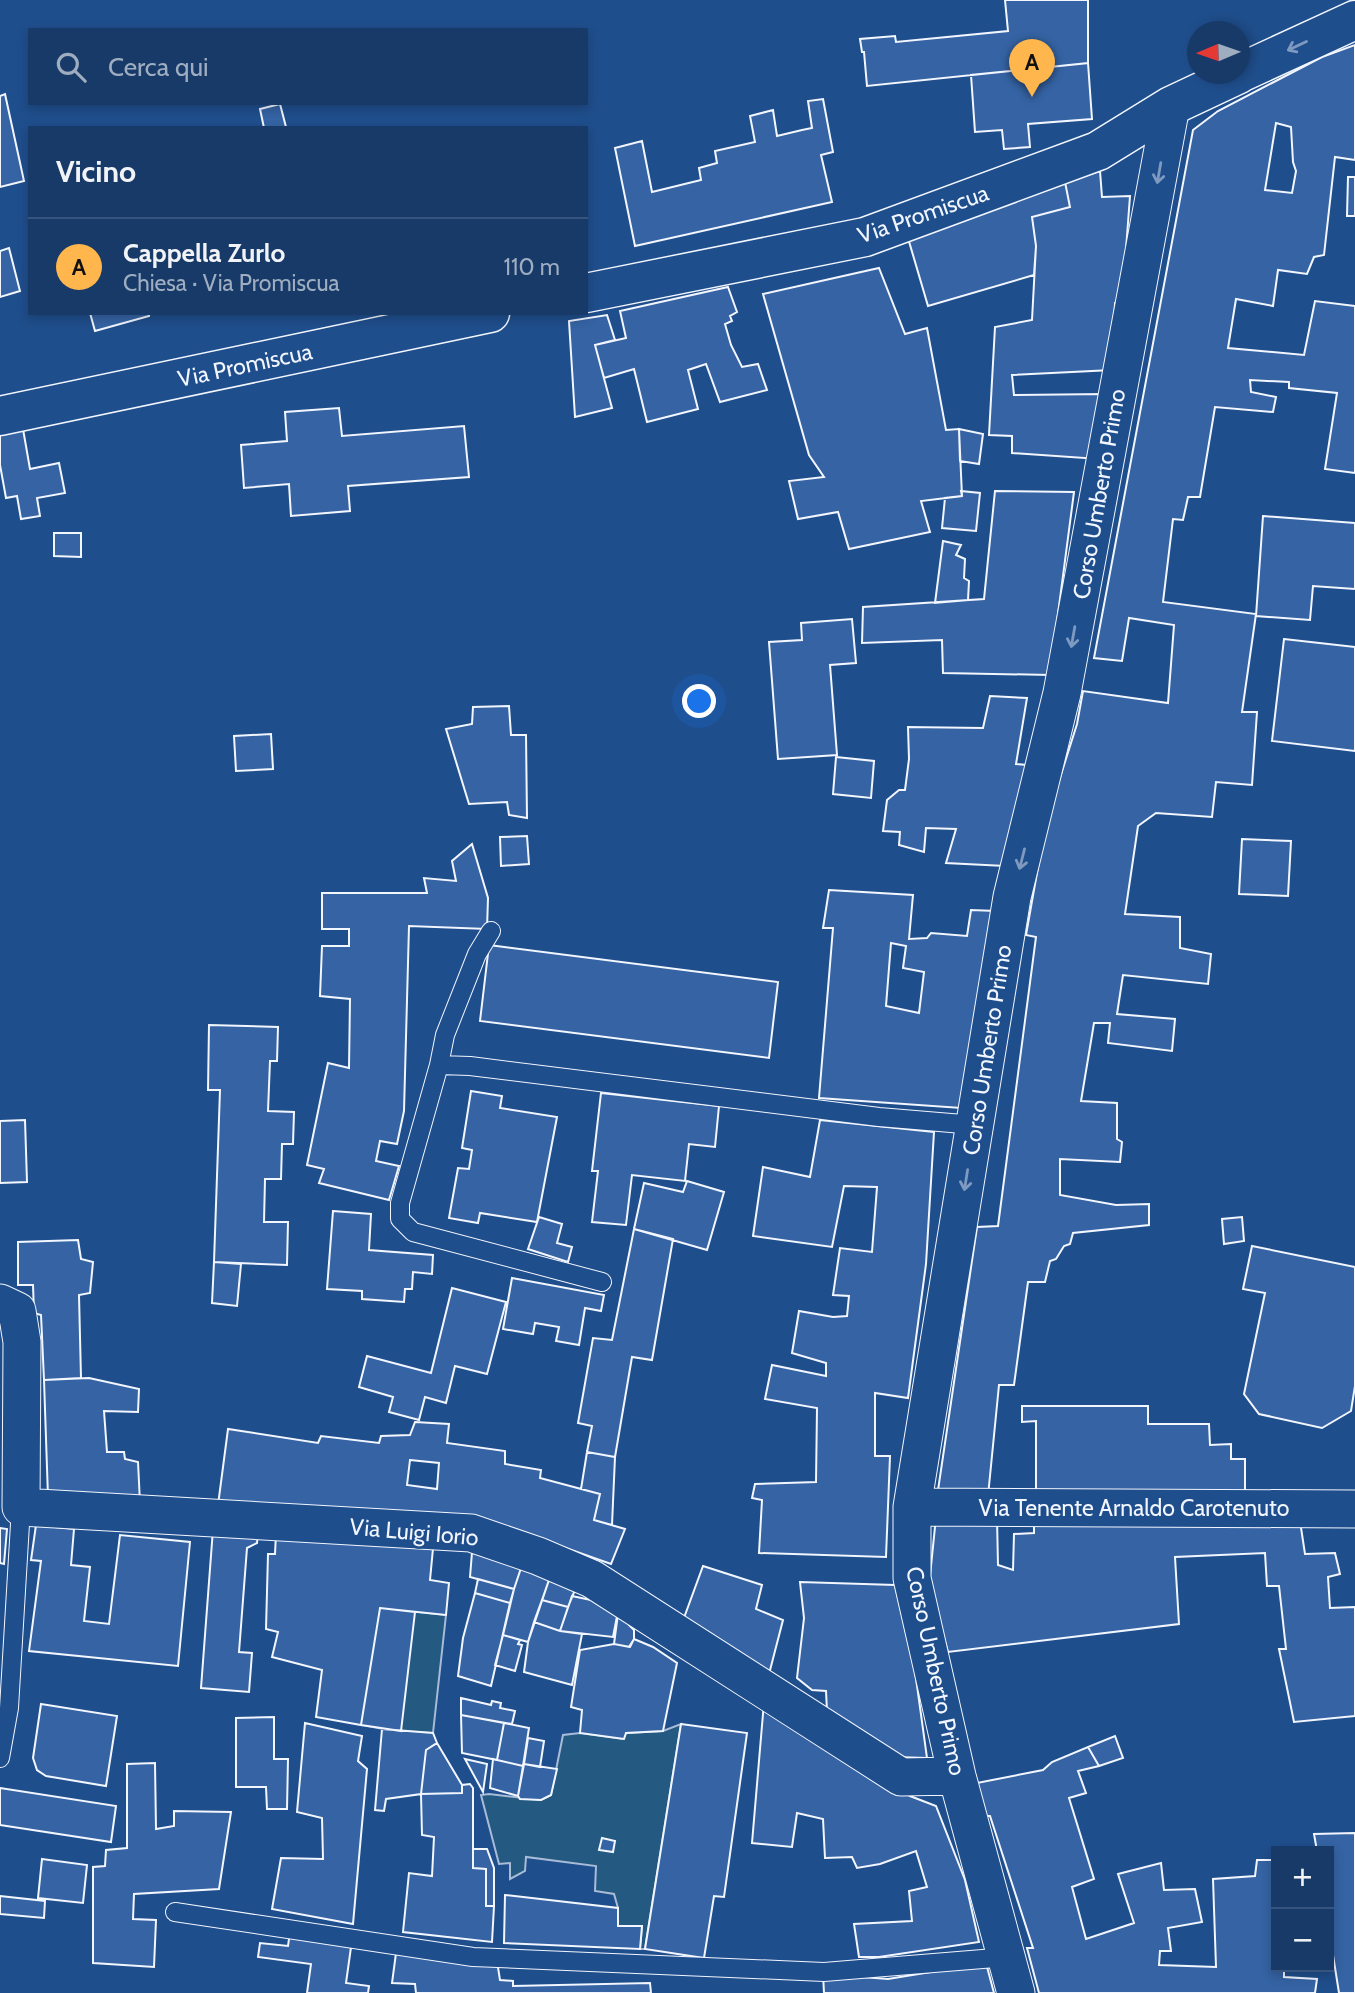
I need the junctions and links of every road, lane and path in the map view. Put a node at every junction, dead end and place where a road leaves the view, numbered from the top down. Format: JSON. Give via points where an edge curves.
{"nodes":[{"id":1,"x":1355,"y":20,"type":"edge"},
{"id":2,"x":1250,"y":68,"type":"edge"},
{"id":3,"x":1216,"y":84,"type":"edge"},
{"id":4,"x":1171,"y":106,"type":"junction"},
{"id":5,"x":588,"y":293,"type":"edge"},
{"id":6,"x":480,"y":315,"type":"edge"},
{"id":7,"x":0,"y":416,"type":"edge"},
{"id":8,"x":491,"y":931,"type":"dead end"},
{"id":9,"x":439,"y":1065,"type":"junction"},
{"id":10,"x":975,"y":1125,"type":"junction"},
{"id":11,"x":602,"y":1282,"type":"dead end"},
{"id":12,"x":0,"y":1303,"type":"edge"},
{"id":13,"x":21,"y":1507,"type":"junction"},
{"id":14,"x":912,"y":1507,"type":"junction"},
{"id":15,"x":1355,"y":1509,"type":"edge"},
{"id":16,"x":0,"y":1758,"type":"edge"},
{"id":17,"x":957,"y":1776,"type":"junction"},
{"id":18,"x":176,"y":1912,"type":"dead end"},
{"id":19,"x":1007,"y":1957,"type":"junction"},
{"id":20,"x":1016,"y":1993,"type":"edge"}],
"edges":[{"from":1,"to":2,"type":"street","name":"Via Promiscua","one_way":true},
{"from":3,"to":4,"type":"street","name":"Via Promiscua"},
{"from":4,"to":5,"type":"street","name":"Via Promiscua","via":[[1098,151],[865,237]]},
{"from":4,"to":10,"type":"street","name":"Corso Umberto Primo","one_way":true,"via":[[1062,693],[1012,897]]},
{"from":6,"to":7,"type":"street","name":"Via Promiscua"},
{"from":8,"to":9,"type":"lane","via":[[445,1035]]},
{"from":9,"to":10,"type":"lane"},
{"from":9,"to":11,"type":"lane","via":[[400,1203],[400,1220],[413,1232]]},
{"from":10,"to":14,"type":"street","name":"Corso Umberto Primo","one_way":true},
{"from":12,"to":13,"type":"street","via":[[17,1311],[22,1342]]},
{"from":13,"to":16,"type":"lane","via":[[9,1708]]},
{"from":13,"to":17,"type":"street","name":"Via Luigi Iorio","via":[[471,1532],[592,1579],[901,1777]]},
{"from":14,"to":15,"type":"street","name":"Via Tenente Arnaldo Carotenuto"},
{"from":14,"to":17,"type":"street","name":"Corso Umberto Primo","via":[[912,1578]]},
{"from":17,"to":19,"type":"street","name":"Corso Umberto Primo"},
{"from":18,"to":19,"type":"lane","via":[[473,1957],[824,1972]]},
{"from":19,"to":20,"type":"street","name":"Corso Umberto Primo"}]}
